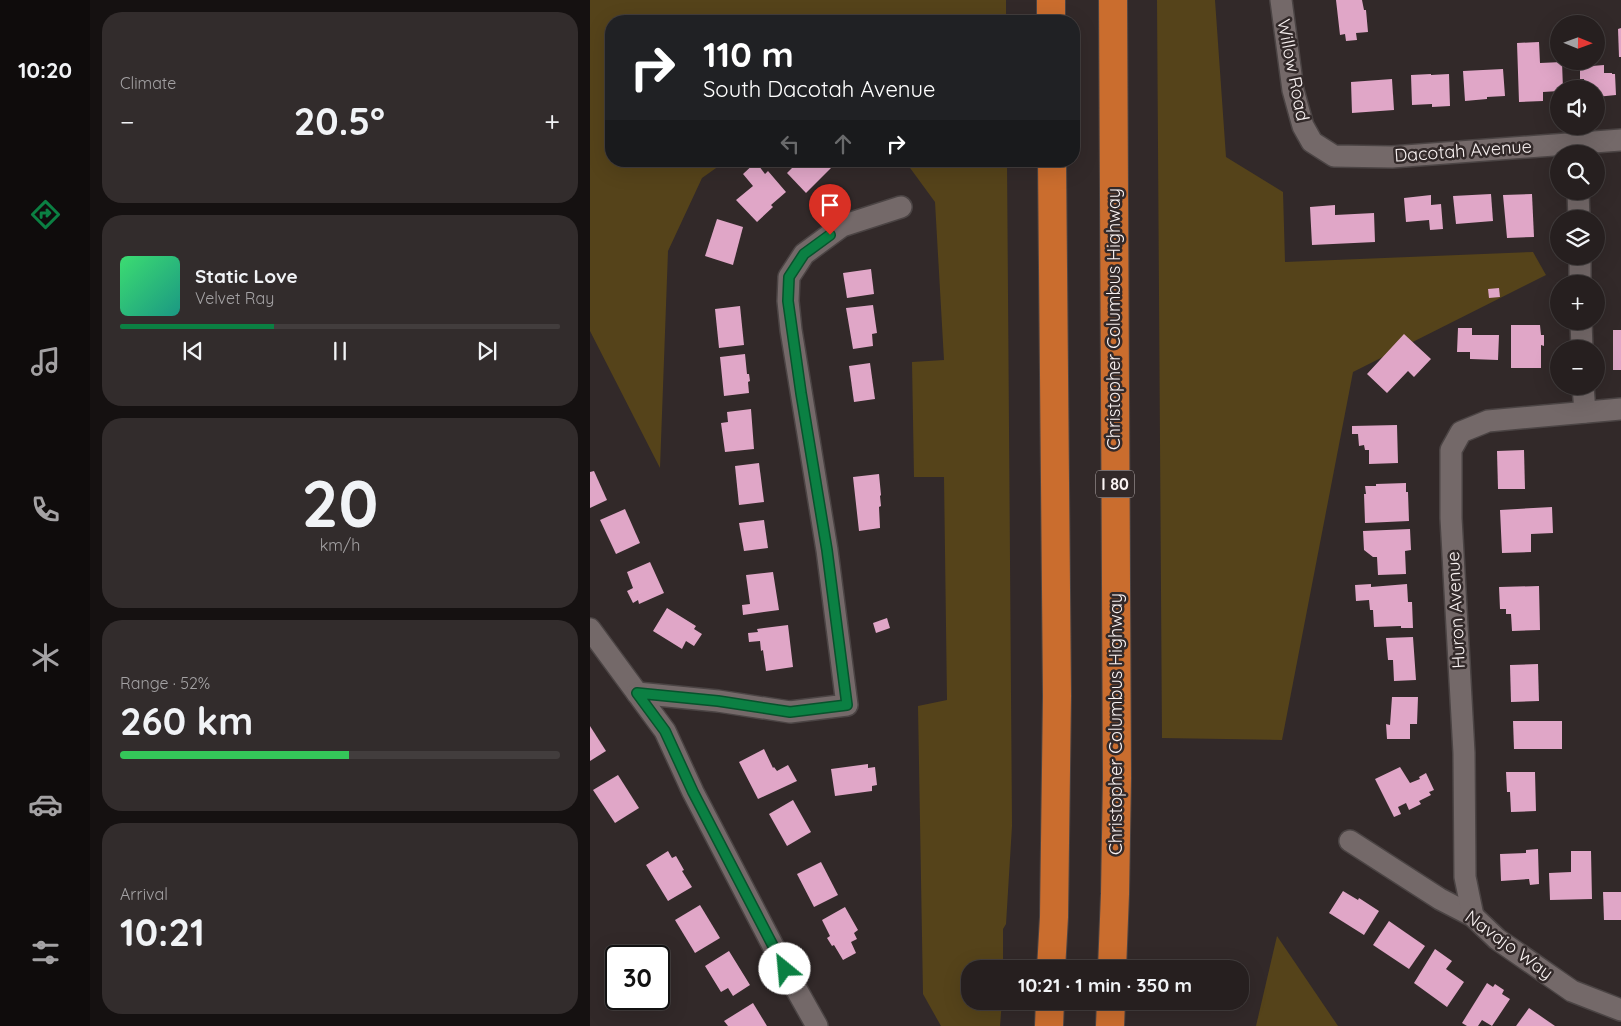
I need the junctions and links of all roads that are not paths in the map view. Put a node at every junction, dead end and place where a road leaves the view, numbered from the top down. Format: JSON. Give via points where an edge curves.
{"nodes":[{"id":1,"x":1052,"y":0,"type":"edge"},
{"id":2,"x":1113,"y":0,"type":"edge"},
{"id":3,"x":1281,"y":0,"type":"edge"},
{"id":4,"x":1052,"y":15,"type":"edge"},
{"id":5,"x":1621,"y":140,"type":"edge"},
{"id":6,"x":1587,"y":145,"type":"edge"},
{"id":7,"x":1550,"y":149,"type":"edge"},
{"id":8,"x":1334,"y":156,"type":"joint"},
{"id":9,"x":1052,"y":167,"type":"edge"},
{"id":10,"x":901,"y":207,"type":"dead end"},
{"id":11,"x":1584,"y":395,"type":"edge"},
{"id":12,"x":1621,"y":409,"type":"edge"},
{"id":13,"x":1585,"y":412,"type":"junction"},
{"id":14,"x":590,"y":630,"type":"edge"},
{"id":15,"x":637,"y":693,"type":"junction"},
{"id":16,"x":1350,"y":841,"type":"dead end"},
{"id":17,"x":1474,"y":916,"type":"junction"},
{"id":18,"x":1052,"y":960,"type":"edge"},
{"id":19,"x":1112,"y":960,"type":"edge"},
{"id":20,"x":1050,"y":1010,"type":"edge"},
{"id":21,"x":1111,"y":1010,"type":"edge"},
{"id":22,"x":1621,"y":1010,"type":"edge"},
{"id":23,"x":817,"y":1026,"type":"edge"},
{"id":24,"x":1049,"y":1026,"type":"edge"},
{"id":25,"x":1110,"y":1026,"type":"edge"}],
"edges":[{"from":1,"to":4,"type":"highway"},
{"from":2,"to":19,"type":"highway","name":"Christopher Columbus Highway","number":"I 80","via":[[1117,788]]},
{"from":3,"to":8,"type":"street","name":"Willow Road","via":[[1293,90],[1303,126],[1312,142]]},
{"from":5,"to":6,"type":"street","name":"Dacotah Avenue"},
{"from":7,"to":8,"type":"street","name":"Dacotah Avenue","via":[[1392,157]]},
{"from":9,"to":18,"type":"highway","via":[[1057,696]]},
{"from":10,"to":15,"type":"street","via":[[842,226],[804,254],[789,277],[791,330],[827,550],[847,705],[790,712]]},
{"from":11,"to":13,"type":"street"},
{"from":12,"to":13,"type":"street","name":"Huron Avenue"},
{"from":13,"to":17,"type":"street","name":"Huron Avenue","via":[[1488,421],[1461,432],[1451,450],[1451,518],[1464,753],[1464,877]]},
{"from":14,"to":15,"type":"street"},
{"from":15,"to":23,"type":"street","via":[[665,731],[693,792]]},
{"from":16,"to":17,"type":"street","name":"Navajo Way","via":[[1440,899]]},
{"from":17,"to":22,"type":"street","name":"Navajo Way","via":[[1497,939],[1572,991]]},
{"from":20,"to":24,"type":"highway"},
{"from":21,"to":25,"type":"highway"}]}
